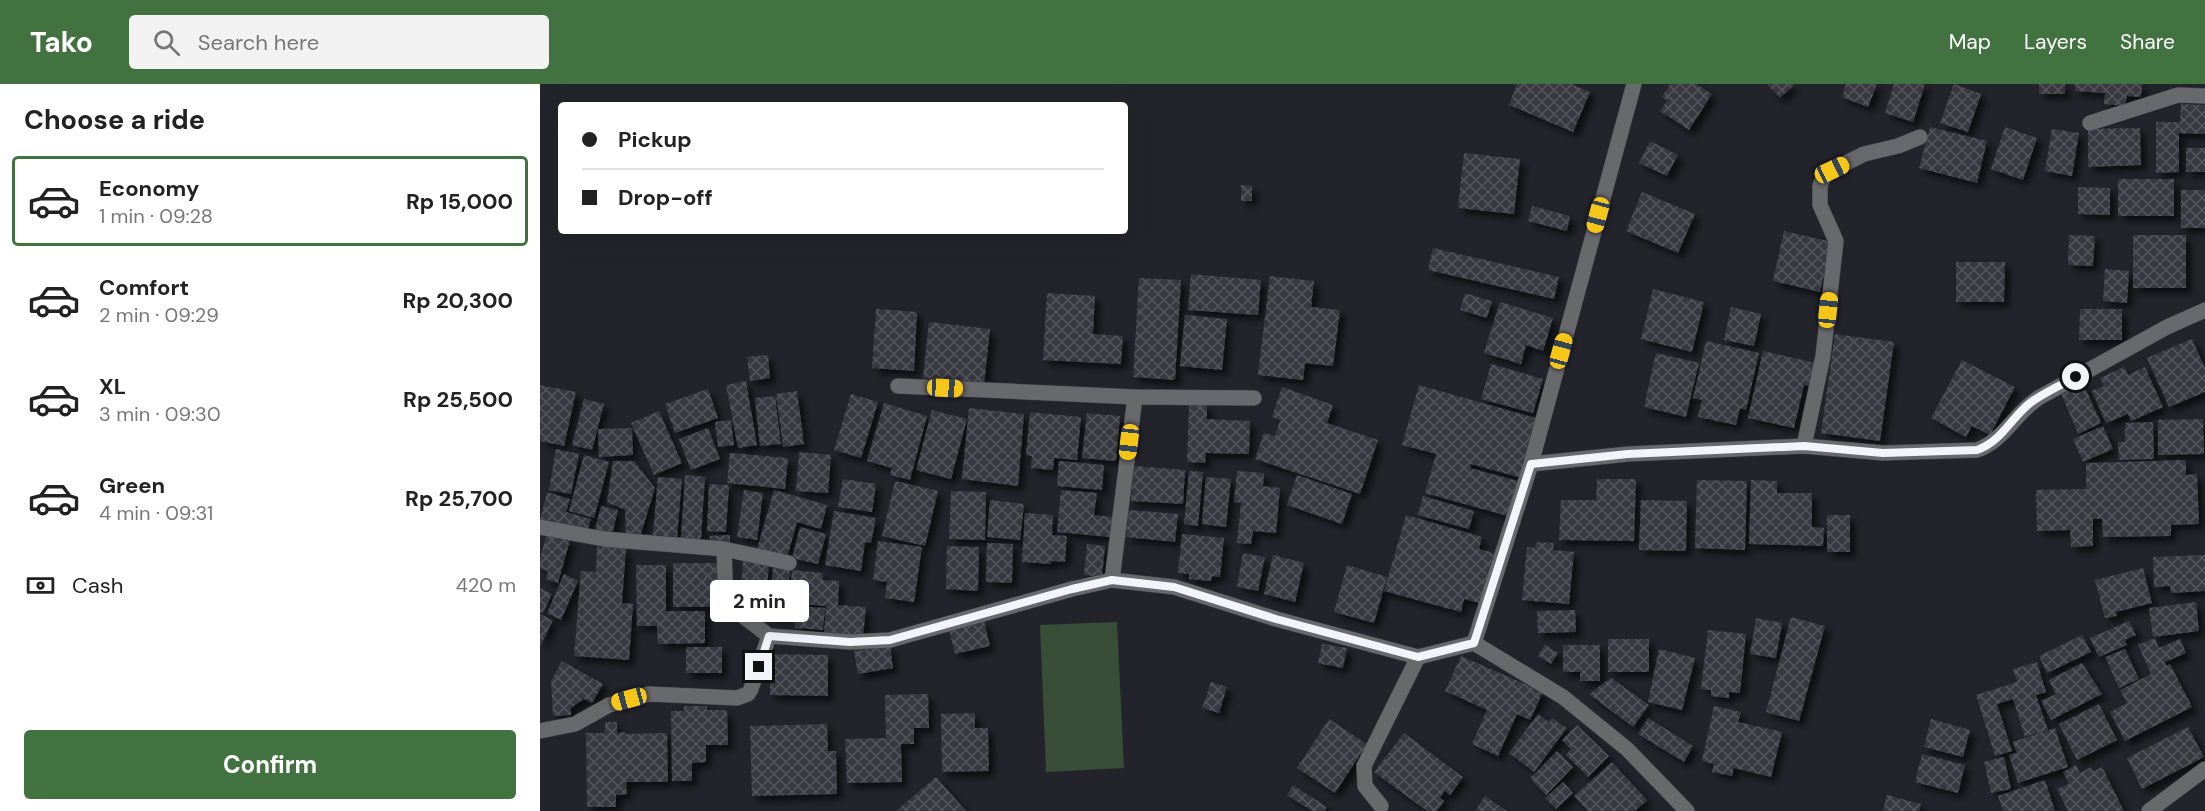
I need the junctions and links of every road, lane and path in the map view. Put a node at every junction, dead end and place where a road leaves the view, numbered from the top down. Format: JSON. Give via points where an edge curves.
{"nodes":[{"id":1,"x":1634,"y":84,"type":"edge"},
{"id":2,"x":2205,"y":96,"type":"edge"},
{"id":3,"x":2090,"y":123,"type":"dead end"},
{"id":4,"x":1920,"y":137,"type":"dead end"},
{"id":5,"x":2205,"y":310,"type":"edge"},
{"id":6,"x":898,"y":386,"type":"dead end"},
{"id":7,"x":1135,"y":397,"type":"junction"},
{"id":8,"x":1254,"y":398,"type":"dead end"},
{"id":9,"x":1804,"y":446,"type":"junction"},
{"id":10,"x":1531,"y":464,"type":"junction"},
{"id":11,"x":540,"y":527,"type":"edge"},
{"id":12,"x":724,"y":549,"type":"junction"},
{"id":13,"x":789,"y":563,"type":"dead end"},
{"id":14,"x":1112,"y":580,"type":"junction"},
{"id":15,"x":769,"y":636,"type":"junction"},
{"id":16,"x":1474,"y":643,"type":"junction"},
{"id":17,"x":1418,"y":657,"type":"junction"},
{"id":18,"x":540,"y":731,"type":"edge"},
{"id":19,"x":2205,"y":769,"type":"edge"},
{"id":20,"x":1381,"y":806,"type":"dead end"},
{"id":21,"x":1687,"y":811,"type":"edge"},
{"id":22,"x":2149,"y":811,"type":"edge"}],
"edges":[{"from":1,"to":10,"type":"street"},
{"from":2,"to":3,"type":"street","via":[[2178,94]]},
{"from":4,"to":9,"type":"street","via":[[1864,154],[1823,178],[1820,204],[1836,241],[1824,356]]},
{"from":5,"to":9,"type":"street","via":[[2029,403],[2002,434],[1977,450],[1883,453]]},
{"from":6,"to":7,"type":"street"},
{"from":7,"to":8,"type":"street"},
{"from":7,"to":14,"type":"street"},
{"from":9,"to":10,"type":"street","via":[[1628,454]]},
{"from":10,"to":16,"type":"street"},
{"from":11,"to":12,"type":"street","via":[[604,539]]},
{"from":12,"to":13,"type":"street"},
{"from":12,"to":15,"type":"street","via":[[726,603]]},
{"from":14,"to":15,"type":"street","via":[[890,640],[850,642]]},
{"from":14,"to":17,"type":"street","via":[[1174,587]]},
{"from":15,"to":18,"type":"street","via":[[751,689],[737,698],[649,694],[609,705],[575,724]]},
{"from":16,"to":17,"type":"street"},
{"from":16,"to":21,"type":"street","via":[[1563,697],[1627,750]]},
{"from":17,"to":20,"type":"street","via":[[1364,766],[1365,786]]},
{"from":19,"to":22,"type":"street"}]}
